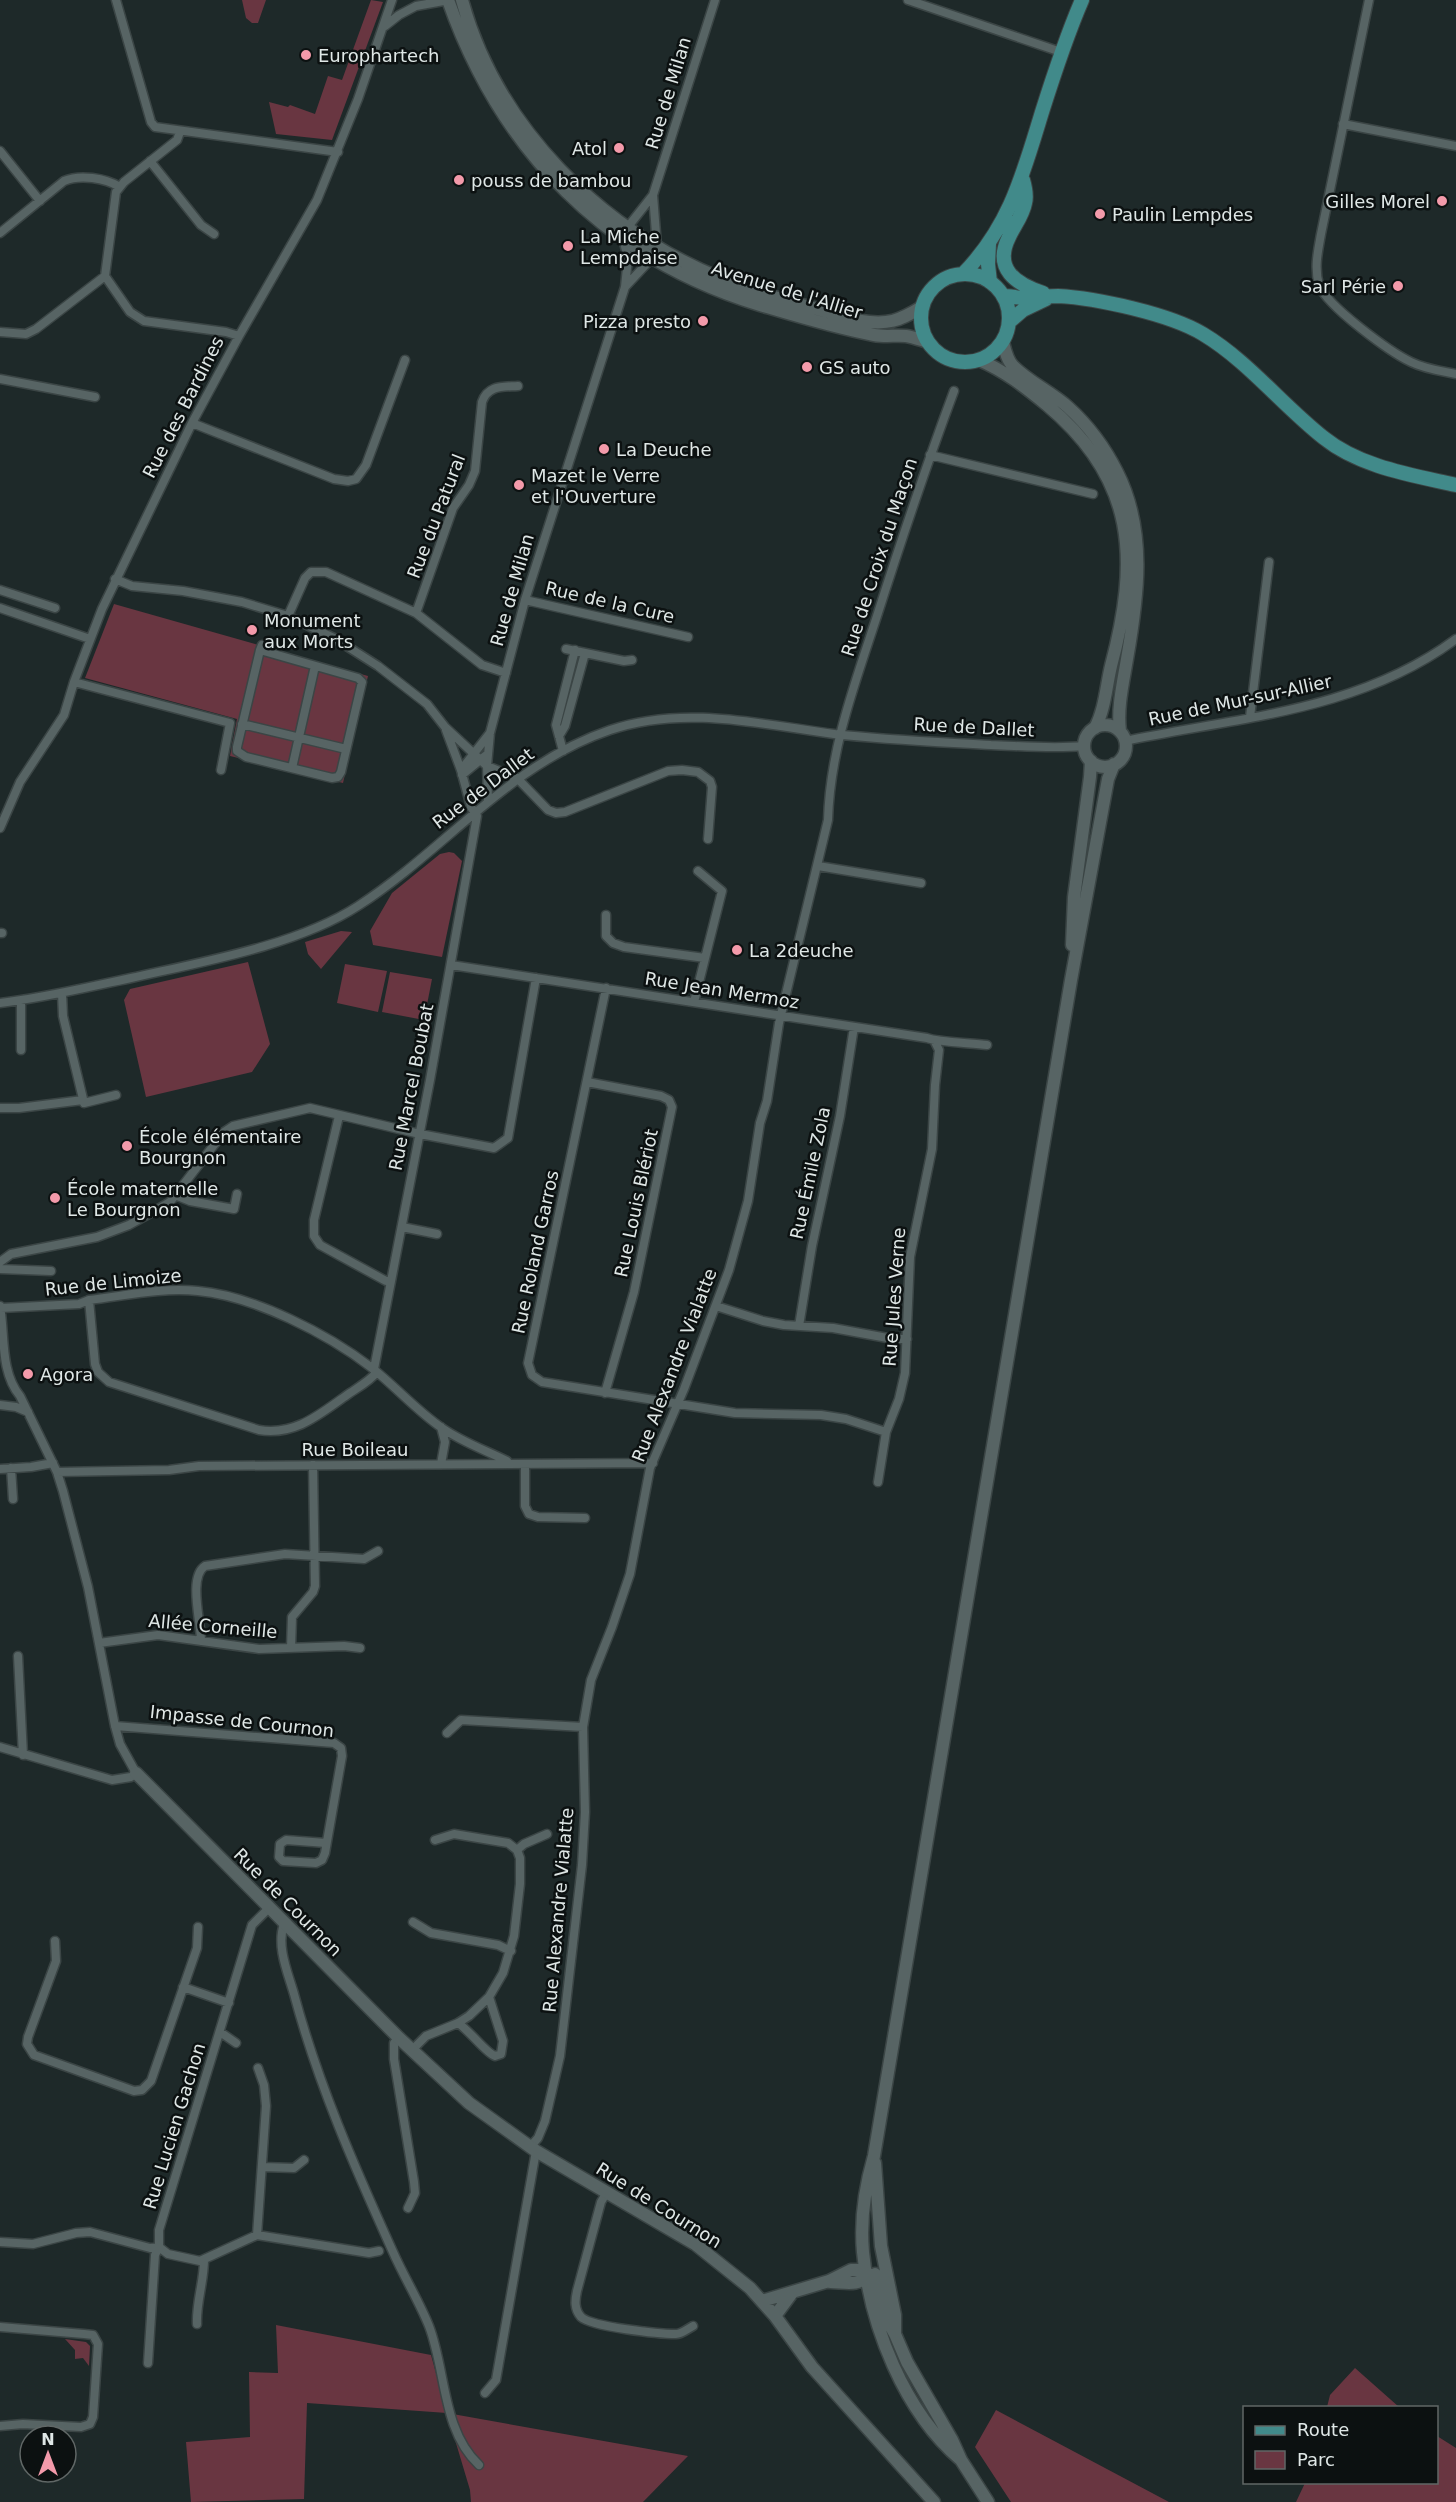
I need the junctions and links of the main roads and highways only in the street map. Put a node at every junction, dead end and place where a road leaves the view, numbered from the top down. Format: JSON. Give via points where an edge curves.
{"nodes":[{"id":1,"x":448,"y":0,"type":"edge"},
{"id":2,"x":462,"y":0,"type":"edge"},
{"id":3,"x":1082,"y":0,"type":"edge"},
{"id":4,"x":1023,"y":176,"type":"junction"},
{"id":5,"x":625,"y":233,"type":"junction"},
{"id":6,"x":989,"y":244,"type":"junction"},
{"id":7,"x":963,"y":274,"type":"junction"},
{"id":8,"x":990,"y":282,"type":"junction"},
{"id":9,"x":1003,"y":296,"type":"junction"},
{"id":10,"x":1051,"y":296,"type":"junction"},
{"id":11,"x":922,"y":307,"type":"junction"},
{"id":12,"x":1009,"y":322,"type":"junction"},
{"id":13,"x":860,"y":326,"type":"junction"},
{"id":14,"x":928,"y":342,"type":"junction"},
{"id":15,"x":1003,"y":342,"type":"junction"},
{"id":16,"x":979,"y":360,"type":"junction"},
{"id":17,"x":1456,"y":485,"type":"edge"},
{"id":18,"x":1095,"y":728,"type":"junction"},
{"id":19,"x":1123,"y":736,"type":"junction"},
{"id":20,"x":1090,"y":760,"type":"junction"},
{"id":21,"x":1114,"y":764,"type":"junction"},
{"id":22,"x":1071,"y":980,"type":"junction"},
{"id":23,"x":136,"y":1773,"type":"road end"},
{"id":24,"x":874,"y":2156,"type":"junction"},
{"id":25,"x":876,"y":2274,"type":"junction"},
{"id":26,"x":792,"y":2293,"type":"junction"},
{"id":27,"x":762,"y":2301,"type":"junction"},
{"id":28,"x":775,"y":2316,"type":"junction"},
{"id":29,"x":960,"y":2460,"type":"junction"},
{"id":30,"x":934,"y":2502,"type":"edge"},
{"id":31,"x":988,"y":2502,"type":"edge"}],
"edges":[{"from":1,"to":5,"type":"main road","name":"Avenue de l'Allier","via":[[475,66],[502,115],[560,186],[590,214]]},
{"from":2,"to":5,"type":"main road","name":"Avenue de l'Allier","via":[[486,64],[507,102],[531,136]]},
{"from":3,"to":4,"type":"main road","via":[[1061,52]]},
{"from":4,"to":6,"type":"main road"},
{"from":4,"to":10,"type":"main road","via":[[1025,203],[1005,247],[1006,270],[1015,281]]},
{"from":5,"to":13,"type":"main road","name":"Avenue de l'Allier","via":[[723,280]]},
{"from":5,"to":13,"type":"main road","name":"Avenue de l'Allier","via":[[652,258],[717,290],[759,304]]},
{"from":6,"to":7,"type":"main road"},
{"from":6,"to":8,"type":"main road"},
{"from":7,"to":8,"type":"main road"},
{"from":7,"to":11,"type":"main road","via":[[942,280],[926,296]]},
{"from":8,"to":9,"type":"main road"},
{"from":9,"to":10,"type":"main road"},
{"from":9,"to":12,"type":"main road"},
{"from":10,"to":12,"type":"main road"},
{"from":10,"to":17,"type":"main road","via":[[1164,316],[1184,324],[1204,334],[1256,376],[1325,440],[1382,467]]},
{"from":11,"to":13,"type":"main road","name":"Avenue de l'Allier","via":[[903,319]]},
{"from":11,"to":14,"type":"main road","via":[[921,325]]},
{"from":12,"to":15,"type":"main road"},
{"from":13,"to":14,"type":"main road","name":"Avenue de l'Allier","via":[[883,337],[907,336]]},
{"from":14,"to":16,"type":"main road","via":[[942,356],[960,362]]},
{"from":15,"to":16,"type":"main road"},
{"from":15,"to":19,"type":"main road","via":[[1013,366],[1068,407],[1096,438],[1126,494],[1135,527],[1138,564],[1119,713]]},
{"from":16,"to":18,"type":"main road","via":[[1005,373],[1073,430],[1098,463],[1116,498],[1127,546],[1128,582],[1121,627]]},
{"from":18,"to":19,"type":"main road","via":[[1111,726]]},
{"from":18,"to":20,"type":"main road","via":[[1084,746]]},
{"from":19,"to":21,"type":"main road","via":[[1125,752]]},
{"from":20,"to":21,"type":"main road","via":[[1104,766]]},
{"from":20,"to":22,"type":"main road","via":[[1074,897]]},
{"from":21,"to":22,"type":"main road"},
{"from":22,"to":24,"type":"main road"},
{"from":23,"to":27,"type":"main road","name":"Rue de Cournon","via":[[399,2038],[469,2103],[533,2149],[685,2238]]},
{"from":24,"to":25,"type":"main road"},
{"from":24,"to":25,"type":"main road","via":[[864,2203],[863,2253]]},
{"from":25,"to":26,"type":"main road","via":[[857,2283],[829,2282]]},
{"from":25,"to":29,"type":"main road","via":[[895,2315],[895,2334],[907,2361]]},
{"from":25,"to":29,"type":"main road","via":[[879,2329],[894,2368],[915,2406],[944,2446]]},
{"from":26,"to":27,"type":"main road"},
{"from":26,"to":28,"type":"main road"},
{"from":27,"to":28,"type":"main road","name":"Rue de Cournon"},
{"from":28,"to":30,"type":"main road","name":"Rue de Cournon","via":[[812,2367]]},
{"from":29,"to":31,"type":"main road"}]}
